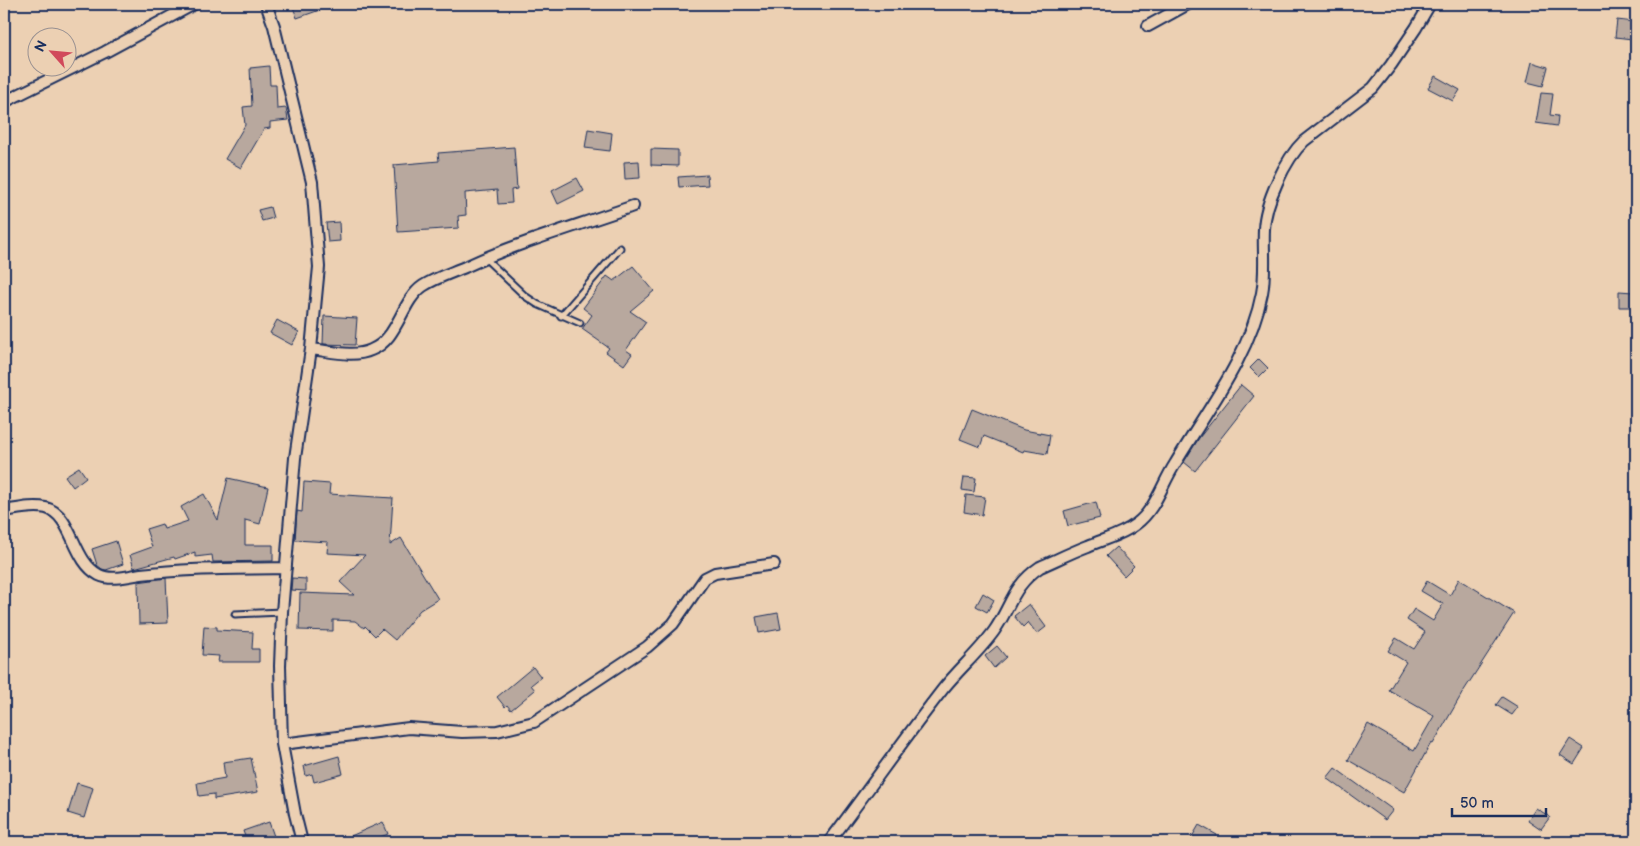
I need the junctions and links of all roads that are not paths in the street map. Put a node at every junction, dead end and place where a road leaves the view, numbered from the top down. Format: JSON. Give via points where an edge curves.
{"nodes":[{"id":1,"x":194,"y":4,"type":"edge"},
{"id":2,"x":266,"y":4,"type":"edge"},
{"id":3,"x":1188,"y":4,"type":"edge"},
{"id":4,"x":1430,"y":4,"type":"edge"},
{"id":5,"x":1148,"y":26,"type":"dead end"},
{"id":6,"x":4,"y":102,"type":"edge"},
{"id":7,"x":633,"y":206,"type":"dead end"},
{"id":8,"x":620,"y":248,"type":"dead end"},
{"id":9,"x":485,"y":258,"type":"junction"},
{"id":10,"x":561,"y":316,"type":"junction"},
{"id":11,"x":580,"y":324,"type":"dead end"},
{"id":12,"x":311,"y":349,"type":"junction"},
{"id":13,"x":4,"y":511,"type":"edge"},
{"id":14,"x":774,"y":564,"type":"dead end"},
{"id":15,"x":286,"y":568,"type":"junction"},
{"id":16,"x":282,"y":612,"type":"junction"},
{"id":17,"x":235,"y":614,"type":"dead end"},
{"id":18,"x":282,"y":744,"type":"junction"},
{"id":19,"x":302,"y":842,"type":"edge"},
{"id":20,"x":829,"y":842,"type":"edge"}],
"edges":[{"from":1,"to":6,"type":"street"},
{"from":2,"to":12,"type":"street","via":[[312,182],[319,267]]},
{"from":3,"to":5,"type":"street"},
{"from":4,"to":20,"type":"street","via":[[1391,66],[1373,88],[1304,141],[1289,159],[1266,212],[1262,291],[1245,347],[1157,499],[1137,523],[1030,574],[1014,593],[994,630],[946,684]]},
{"from":7,"to":9,"type":"street"},
{"from":8,"to":10,"type":"lane"},
{"from":9,"to":10,"type":"lane","via":[[525,296]]},
{"from":9,"to":12,"type":"street","via":[[422,287],[384,342],[374,349],[352,353]]},
{"from":10,"to":11,"type":"lane"},
{"from":12,"to":15,"type":"street","via":[[295,458]]},
{"from":13,"to":15,"type":"street","via":[[44,508],[53,511],[62,520],[78,554],[92,571],[101,576],[115,578],[169,571]]},
{"from":14,"to":18,"type":"street","via":[[715,573],[705,578],[673,624],[647,647],[534,722],[497,731],[409,728]]},
{"from":15,"to":16,"type":"street"},
{"from":16,"to":17,"type":"lane"},
{"from":16,"to":18,"type":"street"},
{"from":18,"to":19,"type":"street"}]}
